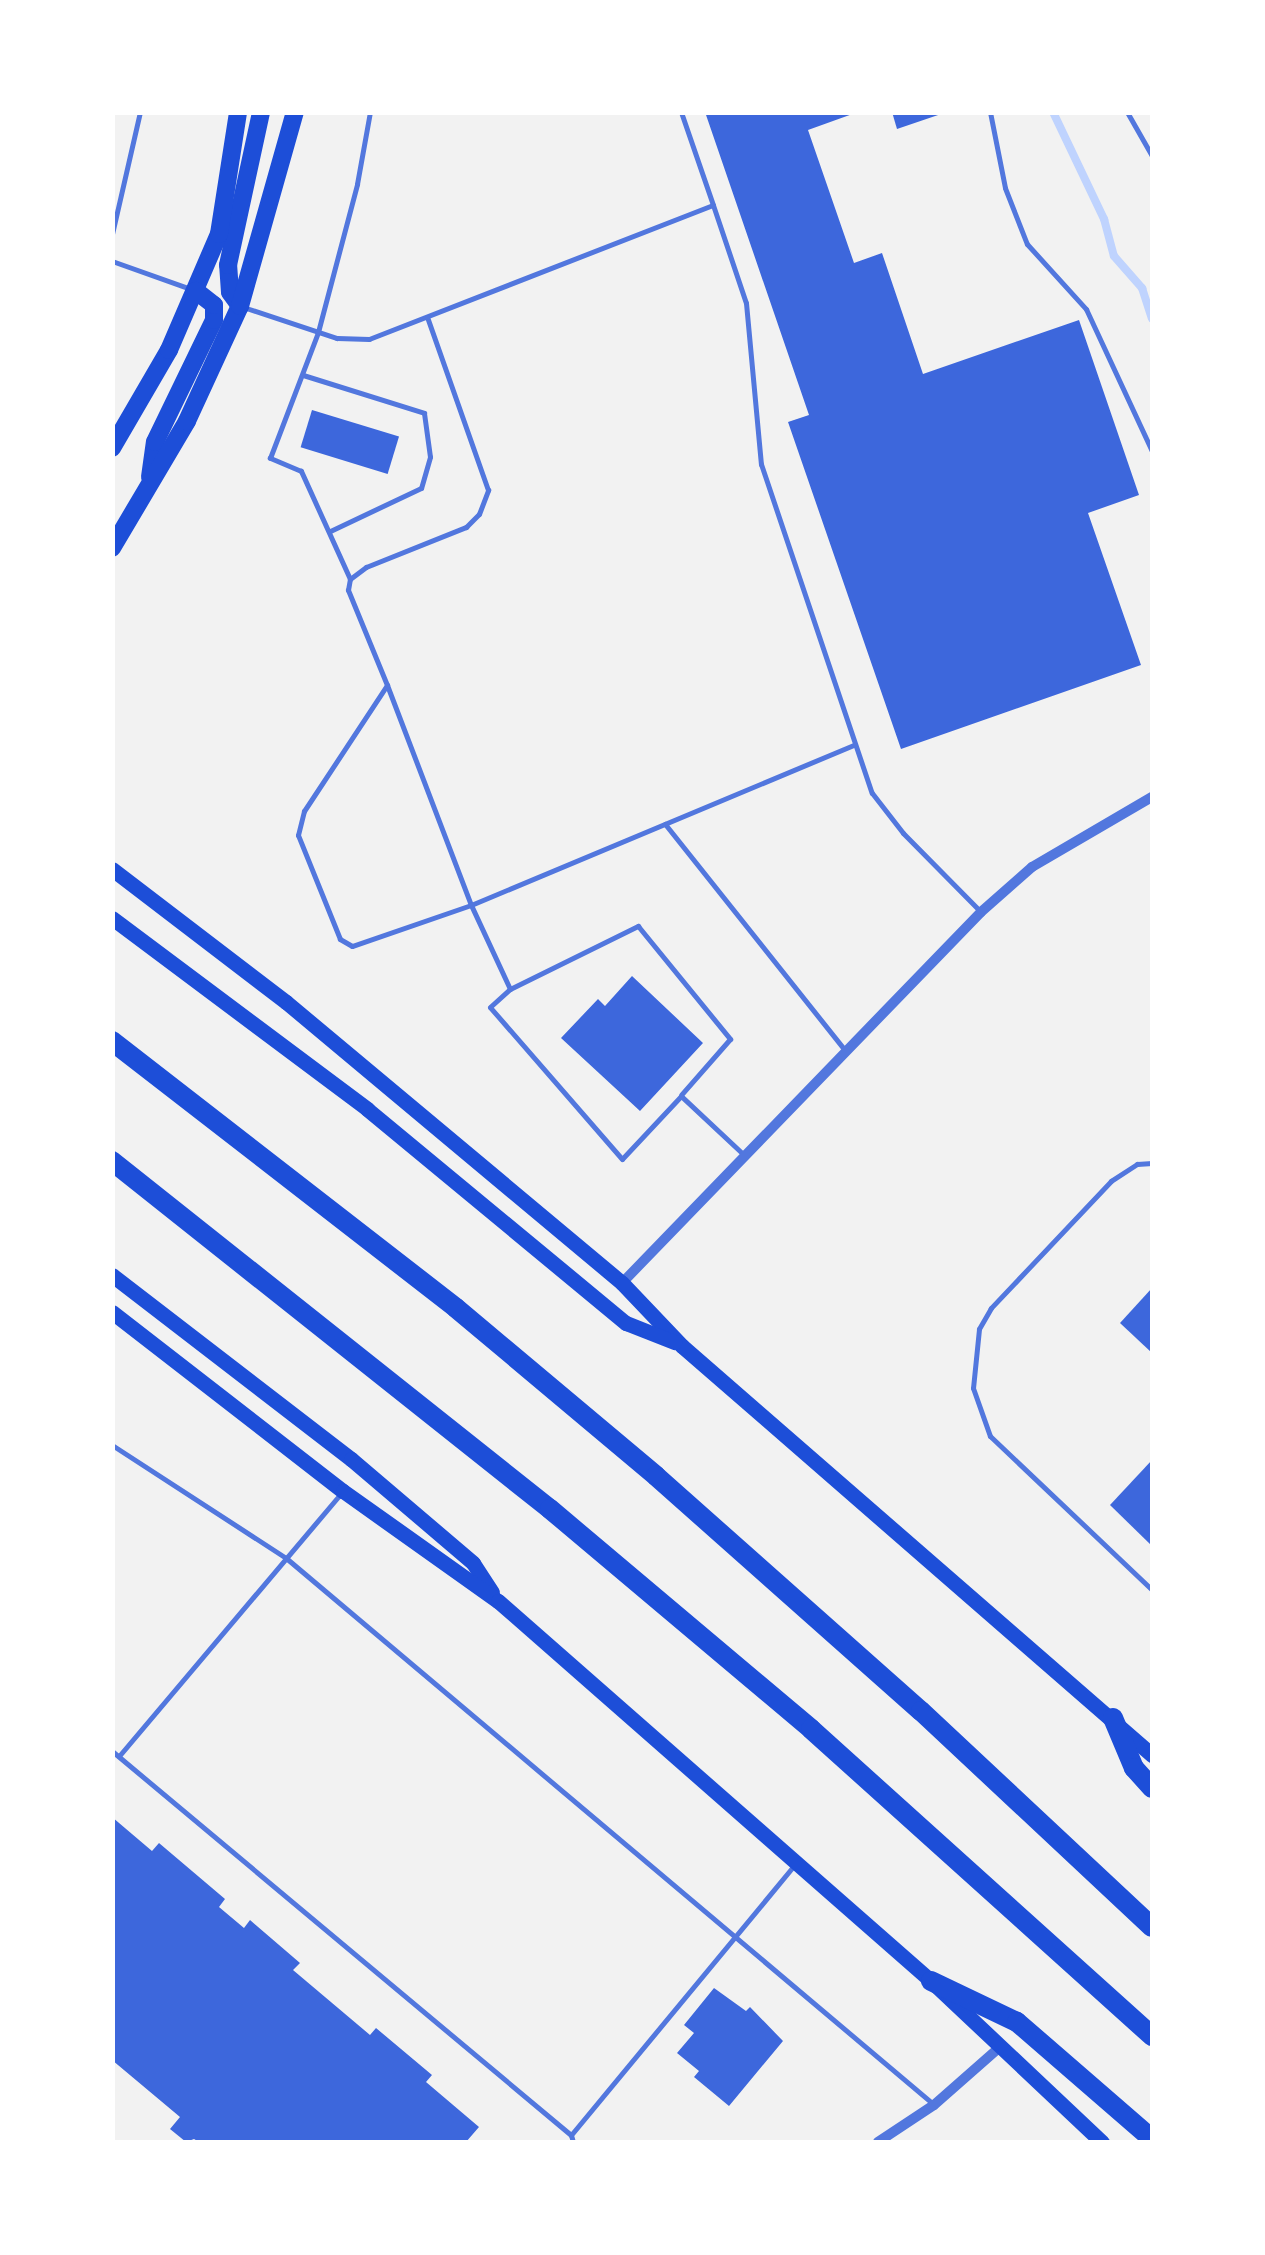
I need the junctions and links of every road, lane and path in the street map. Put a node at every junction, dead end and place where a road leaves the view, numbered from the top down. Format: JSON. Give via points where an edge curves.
{"nodes":[{"id":1,"x":140,"y":112,"type":"edge"},
{"id":2,"x":238,"y":112,"type":"edge"},
{"id":3,"x":261,"y":112,"type":"edge"},
{"id":4,"x":295,"y":112,"type":"edge"},
{"id":5,"x":370,"y":112,"type":"edge"},
{"id":6,"x":681,"y":112,"type":"edge"},
{"id":7,"x":990,"y":112,"type":"edge"},
{"id":8,"x":1127,"y":112,"type":"edge"},
{"id":9,"x":1152,"y":156,"type":"edge"},
{"id":10,"x":713,"y":205,"type":"junction"},
{"id":11,"x":112,"y":234,"type":"edge"},
{"id":12,"x":112,"y":261,"type":"edge"},
{"id":13,"x":196,"y":291,"type":"junction"},
{"id":14,"x":240,"y":306,"type":"junction"},
{"id":15,"x":427,"y":317,"type":"junction"},
{"id":16,"x":318,"y":332,"type":"junction"},
{"id":17,"x":302,"y":375,"type":"junction"},
{"id":18,"x":112,"y":448,"type":"edge"},
{"id":19,"x":1152,"y":452,"type":"edge"},
{"id":20,"x":148,"y":490,"type":"junction"},
{"id":21,"x":330,"y":532,"type":"junction"},
{"id":22,"x":112,"y":548,"type":"edge"},
{"id":23,"x":350,"y":579,"type":"junction"},
{"id":24,"x":387,"y":685,"type":"junction"},
{"id":25,"x":855,"y":744,"type":"junction"},
{"id":26,"x":1152,"y":797,"type":"edge"},
{"id":27,"x":665,"y":824,"type":"junction"},
{"id":28,"x":112,"y":868,"type":"edge"},
{"id":29,"x":470,"y":905,"type":"junction"},
{"id":30,"x":981,"y":912,"type":"junction"},
{"id":31,"x":112,"y":918,"type":"edge"},
{"id":32,"x":510,"y":988,"type":"junction"},
{"id":33,"x":112,"y":1041,"type":"edge"},
{"id":34,"x":846,"y":1052,"type":"junction"},
{"id":35,"x":681,"y":1096,"type":"junction"},
{"id":36,"x":746,"y":1156,"type":"junction"},
{"id":37,"x":112,"y":1161,"type":"edge"},
{"id":38,"x":1152,"y":1163,"type":"edge"},
{"id":39,"x":112,"y":1275,"type":"edge"},
{"id":40,"x":622,"y":1283,"type":"junction"},
{"id":41,"x":112,"y":1312,"type":"edge"},
{"id":42,"x":682,"y":1346,"type":"junction"},
{"id":43,"x":112,"y":1445,"type":"edge"},
{"id":44,"x":343,"y":1490,"type":"junction"},
{"id":45,"x":286,"y":1558,"type":"junction"},
{"id":46,"x":1152,"y":1590,"type":"edge"},
{"id":47,"x":498,"y":1601,"type":"junction"},
{"id":48,"x":1113,"y":1718,"type":"junction"},
{"id":49,"x":112,"y":1751,"type":"edge"},
{"id":50,"x":1152,"y":1755,"type":"edge"},
{"id":51,"x":119,"y":1756,"type":"junction"},
{"id":52,"x":1152,"y":1788,"type":"edge"},
{"id":53,"x":797,"y":1862,"type":"junction"},
{"id":54,"x":1152,"y":1927,"type":"edge"},
{"id":55,"x":734,"y":1937,"type":"junction"},
{"id":56,"x":931,"y":1981,"type":"junction"},
{"id":57,"x":1152,"y":2036,"type":"edge"},
{"id":58,"x":1001,"y":2046,"type":"junction"},
{"id":59,"x":934,"y":2105,"type":"junction"},
{"id":60,"x":572,"y":2139,"type":"edge"},
{"id":61,"x":1152,"y":2139,"type":"edge"},
{"id":62,"x":878,"y":2142,"type":"edge"},
{"id":63,"x":1102,"y":2142,"type":"edge"}],
"edges":[{"from":1,"to":11,"type":"lane"},
{"from":2,"to":13,"type":"main road","via":[[218,234]]},
{"from":3,"to":14,"type":"main road","via":[[228,265],[230,292]]},
{"from":4,"to":14,"type":"main road"},
{"from":5,"to":16,"type":"lane"},
{"from":6,"to":10,"type":"lane"},
{"from":7,"to":19,"type":"lane","via":[[1005,188],[1026,244],[1086,309]]},
{"from":8,"to":9,"type":"lane"},
{"from":10,"to":15,"type":"lane"},
{"from":10,"to":25,"type":"lane","via":[[746,303],[761,464]]},
{"from":12,"to":13,"type":"lane"},
{"from":13,"to":18,"type":"main road"},
{"from":13,"to":20,"type":"main road","via":[[214,305],[214,320],[155,442]]},
{"from":14,"to":16,"type":"lane"},
{"from":14,"to":20,"type":"main road"},
{"from":15,"to":16,"type":"lane","via":[[369,339]]},
{"from":15,"to":23,"type":"lane","via":[[488,490],[466,527]]},
{"from":16,"to":17,"type":"lane"},
{"from":17,"to":21,"type":"lane","via":[[270,458],[301,471]]},
{"from":17,"to":21,"type":"lane","via":[[424,412],[430,457],[421,488]]},
{"from":20,"to":22,"type":"main road"},
{"from":21,"to":23,"type":"lane"},
{"from":23,"to":24,"type":"lane","via":[[348,590]]},
{"from":24,"to":29,"type":"lane"},
{"from":24,"to":29,"type":"lane","via":[[304,811],[298,835],[340,939],[352,946]]},
{"from":25,"to":27,"type":"lane"},
{"from":25,"to":30,"type":"lane","via":[[872,793]]},
{"from":26,"to":30,"type":"street","via":[[1032,867]]},
{"from":27,"to":29,"type":"lane"},
{"from":27,"to":34,"type":"lane"},
{"from":28,"to":40,"type":"main road","via":[[286,1002]]},
{"from":29,"to":32,"type":"lane"},
{"from":30,"to":34,"type":"street"},
{"from":31,"to":42,"type":"main road","via":[[367,1109],[626,1323]]},
{"from":32,"to":35,"type":"lane","via":[[490,1007],[622,1159]]},
{"from":32,"to":35,"type":"lane","via":[[638,926],[730,1040]]},
{"from":33,"to":54,"type":"highway","via":[[630,1453],[882,1675]]},
{"from":34,"to":36,"type":"street"},
{"from":35,"to":36,"type":"lane"},
{"from":36,"to":40,"type":"street"},
{"from":37,"to":57,"type":"highway","via":[[550,1509],[811,1729]]},
{"from":38,"to":46,"type":"lane","via":[[1137,1164],[1112,1181],[991,1308],[978,1329],[973,1388],[990,1436]]},
{"from":39,"to":47,"type":"main road","via":[[392,1494],[473,1563]]},
{"from":40,"to":42,"type":"main road"},
{"from":41,"to":44,"type":"main road"},
{"from":42,"to":48,"type":"main road"},
{"from":43,"to":45,"type":"lane"},
{"from":44,"to":45,"type":"lane"},
{"from":44,"to":47,"type":"main road"},
{"from":45,"to":51,"type":"lane"},
{"from":45,"to":55,"type":"lane"},
{"from":47,"to":53,"type":"main road"},
{"from":48,"to":50,"type":"main road"},
{"from":48,"to":52,"type":"highway","via":[[1134,1768]]},
{"from":49,"to":51,"type":"lane"},
{"from":51,"to":60,"type":"lane"},
{"from":53,"to":55,"type":"lane"},
{"from":53,"to":56,"type":"main road"},
{"from":55,"to":59,"type":"lane"},
{"from":55,"to":60,"type":"lane"},
{"from":56,"to":58,"type":"main road"},
{"from":56,"to":61,"type":"highway","via":[[1017,2022]]},
{"from":58,"to":59,"type":"street"},
{"from":58,"to":63,"type":"main road"},
{"from":59,"to":62,"type":"street"}]}
